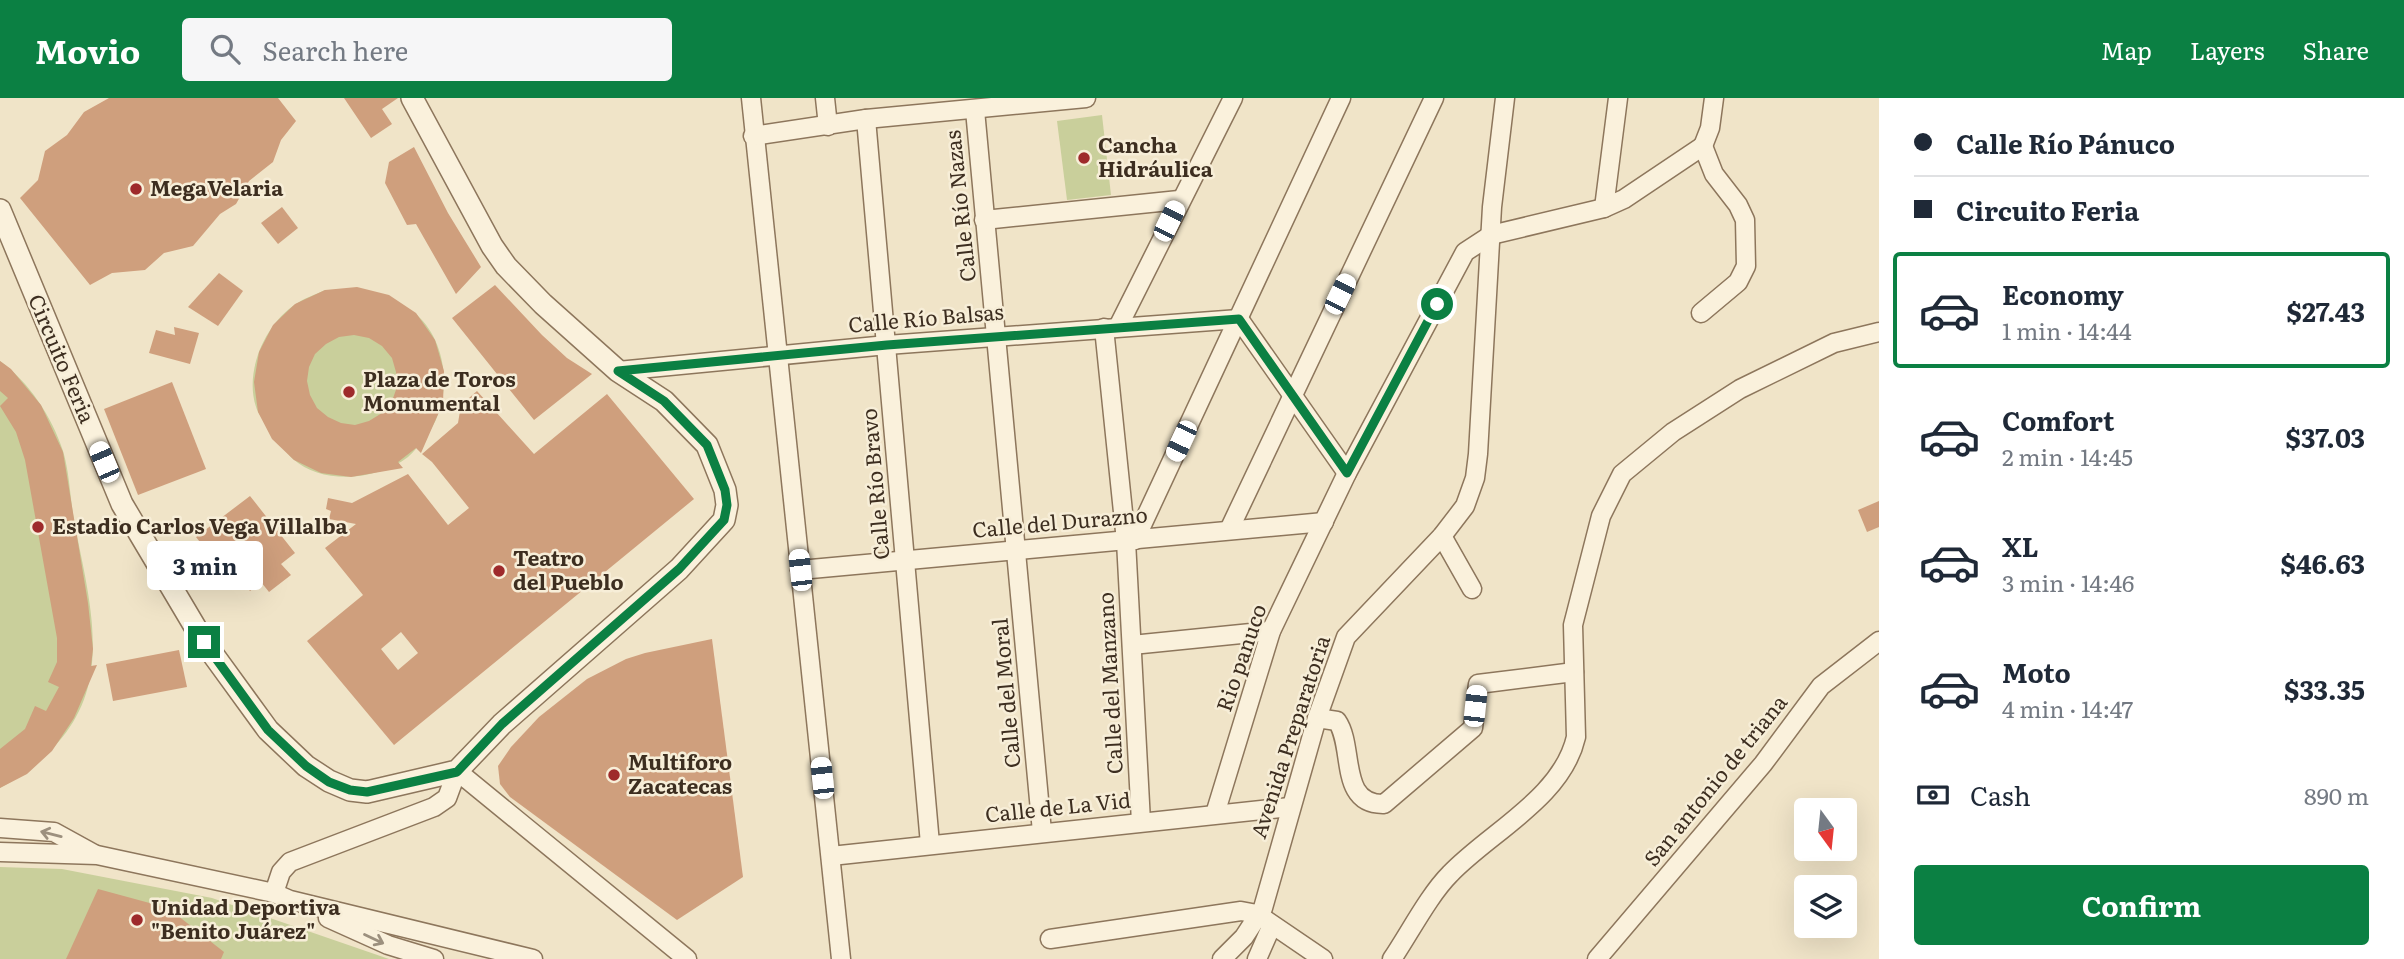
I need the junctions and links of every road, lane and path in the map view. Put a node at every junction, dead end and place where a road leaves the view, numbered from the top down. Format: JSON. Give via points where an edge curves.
{"nodes":[{"id":1,"x":412,"y":98,"type":"edge"},
{"id":2,"x":751,"y":98,"type":"edge"},
{"id":3,"x":825,"y":98,"type":"edge"},
{"id":4,"x":1080,"y":98,"type":"edge"},
{"id":5,"x":1086,"y":98,"type":"edge"},
{"id":6,"x":1233,"y":98,"type":"edge"},
{"id":7,"x":1341,"y":98,"type":"edge"},
{"id":8,"x":1434,"y":98,"type":"edge"},
{"id":9,"x":1505,"y":98,"type":"edge"},
{"id":10,"x":1618,"y":98,"type":"edge"},
{"id":11,"x":1714,"y":98,"type":"edge"},
{"id":12,"x":975,"y":110,"type":"junction"},
{"id":13,"x":866,"y":119,"type":"junction"},
{"id":14,"x":828,"y":126,"type":"junction"},
{"id":15,"x":753,"y":136,"type":"junction"},
{"id":16,"x":1703,"y":146,"type":"junction"},
{"id":17,"x":1179,"y":200,"type":"junction"},
{"id":18,"x":1604,"y":208,"type":"junction"},
{"id":19,"x":0,"y":210,"type":"edge"},
{"id":20,"x":985,"y":220,"type":"junction"},
{"id":21,"x":1491,"y":235,"type":"junction"},
{"id":22,"x":1701,"y":313,"type":"dead end"},
{"id":23,"x":1239,"y":319,"type":"junction"},
{"id":24,"x":1111,"y":327,"type":"junction"},
{"id":25,"x":1879,"y":332,"type":"edge"},
{"id":26,"x":998,"y":335,"type":"junction"},
{"id":27,"x":887,"y":345,"type":"junction"},
{"id":28,"x":777,"y":356,"type":"junction"},
{"id":29,"x":618,"y":371,"type":"junction"},
{"id":30,"x":1292,"y":393,"type":"junction"},
{"id":31,"x":1347,"y":473,"type":"junction"},
{"id":32,"x":1324,"y":522,"type":"junction"},
{"id":33,"x":1229,"y":530,"type":"junction"},
{"id":34,"x":1442,"y":536,"type":"junction"},
{"id":35,"x":1130,"y":540,"type":"junction"},
{"id":36,"x":1016,"y":549,"type":"junction"},
{"id":37,"x":906,"y":560,"type":"junction"},
{"id":38,"x":800,"y":570,"type":"junction"},
{"id":39,"x":1472,"y":589,"type":"dead end"},
{"id":40,"x":1271,"y":631,"type":"junction"},
{"id":41,"x":1879,"y":641,"type":"edge"},
{"id":42,"x":1132,"y":645,"type":"junction"},
{"id":43,"x":1574,"y":672,"type":"junction"},
{"id":44,"x":1318,"y":718,"type":"junction"},
{"id":45,"x":457,"y":772,"type":"junction"},
{"id":46,"x":1290,"y":807,"type":"junction"},
{"id":47,"x":1215,"y":814,"type":"junction"},
{"id":48,"x":1140,"y":822,"type":"junction"},
{"id":49,"x":0,"y":828,"type":"edge"},
{"id":50,"x":1042,"y":832,"type":"junction"},
{"id":51,"x":930,"y":844,"type":"junction"},
{"id":52,"x":0,"y":852,"type":"edge"},
{"id":53,"x":97,"y":855,"type":"junction"},
{"id":54,"x":831,"y":856,"type":"junction"},
{"id":55,"x":282,"y":897,"type":"junction"},
{"id":56,"x":1257,"y":914,"type":"junction"},
{"id":57,"x":1272,"y":925,"type":"junction"},
{"id":58,"x":1050,"y":939,"type":"dead end"},
{"id":59,"x":495,"y":955,"type":"edge"},
{"id":60,"x":433,"y":959,"type":"edge"},
{"id":61,"x":533,"y":959,"type":"edge"},
{"id":62,"x":687,"y":959,"type":"edge"},
{"id":63,"x":841,"y":959,"type":"edge"},
{"id":64,"x":1222,"y":959,"type":"edge"},
{"id":65,"x":1257,"y":959,"type":"edge"},
{"id":66,"x":1323,"y":959,"type":"edge"},
{"id":67,"x":1392,"y":959,"type":"edge"},
{"id":68,"x":1597,"y":959,"type":"edge"}],
"edges":[{"from":1,"to":29,"type":"street","via":[[506,266]]},
{"from":2,"to":15,"type":"street"},
{"from":3,"to":14,"type":"street"},
{"from":4,"to":5,"type":"street"},
{"from":4,"to":12,"type":"street"},
{"from":6,"to":17,"type":"street"},
{"from":7,"to":23,"type":"street"},
{"from":8,"to":30,"type":"street"},
{"from":9,"to":21,"type":"street","name":"Avenida Preparatoria"},
{"from":10,"to":18,"type":"street"},
{"from":11,"to":16,"type":"street"},
{"from":12,"to":13,"type":"street"},
{"from":12,"to":20,"type":"street","name":"Calle Río Nazas"},
{"from":13,"to":14,"type":"street"},
{"from":13,"to":27,"type":"street","name":"Calle Río Bravo"},
{"from":14,"to":15,"type":"street"},
{"from":15,"to":28,"type":"street"},
{"from":16,"to":18,"type":"street","via":[[1624,200]]},
{"from":16,"to":22,"type":"street","via":[[1714,174],[1745,220],[1746,266],[1738,282]]},
{"from":17,"to":20,"type":"street"},
{"from":17,"to":24,"type":"street"},
{"from":18,"to":21,"type":"street"},
{"from":19,"to":45,"type":"street","name":"Circuito Feria","via":[[122,505],[204,642],[268,730],[306,766],[350,790],[384,790]]},
{"from":20,"to":26,"type":"street","name":"Calle Río Nazas"},
{"from":21,"to":31,"type":"street","name":"Rio panuco","via":[[1465,252]]},
{"from":21,"to":34,"type":"street","name":"Avenida Preparatoria","via":[[1475,478],[1465,506]]},
{"from":23,"to":24,"type":"street","name":"Calle Río Balsas"},
{"from":23,"to":30,"type":"street"},
{"from":23,"to":35,"type":"street"},
{"from":24,"to":26,"type":"street","name":"Calle Río Balsas"},
{"from":24,"to":35,"type":"street","name":"Calle del Manzano"},
{"from":25,"to":43,"type":"street","via":[[1834,343],[1740,389],[1673,432],[1622,474],[1601,516],[1576,604]]},
{"from":26,"to":27,"type":"street","name":"Calle Río Balsas"},
{"from":26,"to":36,"type":"street","name":"Calle Río Nazas"},
{"from":27,"to":28,"type":"street","name":"Calle Río Balsas"},
{"from":27,"to":37,"type":"street","name":"Calle Río Bravo"},
{"from":28,"to":29,"type":"street","name":"Calle Río Balsas"},
{"from":28,"to":38,"type":"street"},
{"from":29,"to":45,"type":"street","via":[[664,401],[707,445],[725,490],[724,520],[679,569],[502,724]]},
{"from":30,"to":31,"type":"street"},
{"from":30,"to":33,"type":"street"},
{"from":31,"to":32,"type":"street","name":"Rio panuco"},
{"from":32,"to":33,"type":"street","name":"Calle del Durazno"},
{"from":32,"to":40,"type":"street","name":"Rio panuco"},
{"from":33,"to":35,"type":"street","name":"Calle del Durazno"},
{"from":34,"to":39,"type":"street"},
{"from":34,"to":44,"type":"street","name":"Avenida Preparatoria","via":[[1346,637]]},
{"from":35,"to":36,"type":"street","name":"Calle del Durazno"},
{"from":35,"to":42,"type":"street","name":"Calle del Manzano"},
{"from":36,"to":37,"type":"street","name":"Calle del Durazno"},
{"from":36,"to":50,"type":"street","name":"Calle del Moral"},
{"from":37,"to":38,"type":"street","name":"Calle del Durazno"},
{"from":37,"to":51,"type":"street","name":"Calle Río Bravo"},
{"from":38,"to":54,"type":"street"},
{"from":40,"to":42,"type":"street"},
{"from":40,"to":47,"type":"street","name":"Rio panuco"},
{"from":41,"to":68,"type":"street","name":"San antonio de triana","via":[[1821,685],[1763,764]]},
{"from":42,"to":48,"type":"street","name":"Calle del Manzano"},
{"from":43,"to":44,"type":"street","via":[[1478,684],[1473,728],[1384,804],[1359,795],[1352,785],[1345,732],[1337,721]]},
{"from":43,"to":67,"type":"street","via":[[1576,737],[1566,765],[1525,811],[1449,875]]},
{"from":44,"to":46,"type":"street","name":"Avenida Preparatoria"},
{"from":45,"to":55,"type":"street","via":[[447,798],[434,807],[290,862],[281,872]]},
{"from":45,"to":62,"type":"street"},
{"from":46,"to":47,"type":"street","name":"Calle de La Vid"},
{"from":46,"to":56,"type":"street","name":"Avenida Preparatoria","via":[[1263,908]]},
{"from":47,"to":48,"type":"street","name":"Calle de La Vid"},
{"from":48,"to":50,"type":"street","name":"Calle de La Vid"},
{"from":53,"to":49,"type":"street","one_way":true,"via":[[54,832]]},
{"from":50,"to":51,"type":"street","name":"Calle de La Vid"},
{"from":51,"to":54,"type":"street","name":"Calle de La Vid"},
{"from":52,"to":53,"type":"street"},
{"from":53,"to":55,"type":"street"},
{"from":54,"to":63,"type":"street"},
{"from":55,"to":59,"type":"street"},
{"from":55,"to":60,"type":"street","one_way":true,"via":[[388,945]]},
{"from":56,"to":57,"type":"street"},
{"from":56,"to":58,"type":"street","via":[[1241,911]]},
{"from":56,"to":64,"type":"street","name":"Avenida Preparatoria","via":[[1244,937]]},
{"from":57,"to":65,"type":"street"},
{"from":57,"to":66,"type":"street"},
{"from":59,"to":61,"type":"street"}]}
